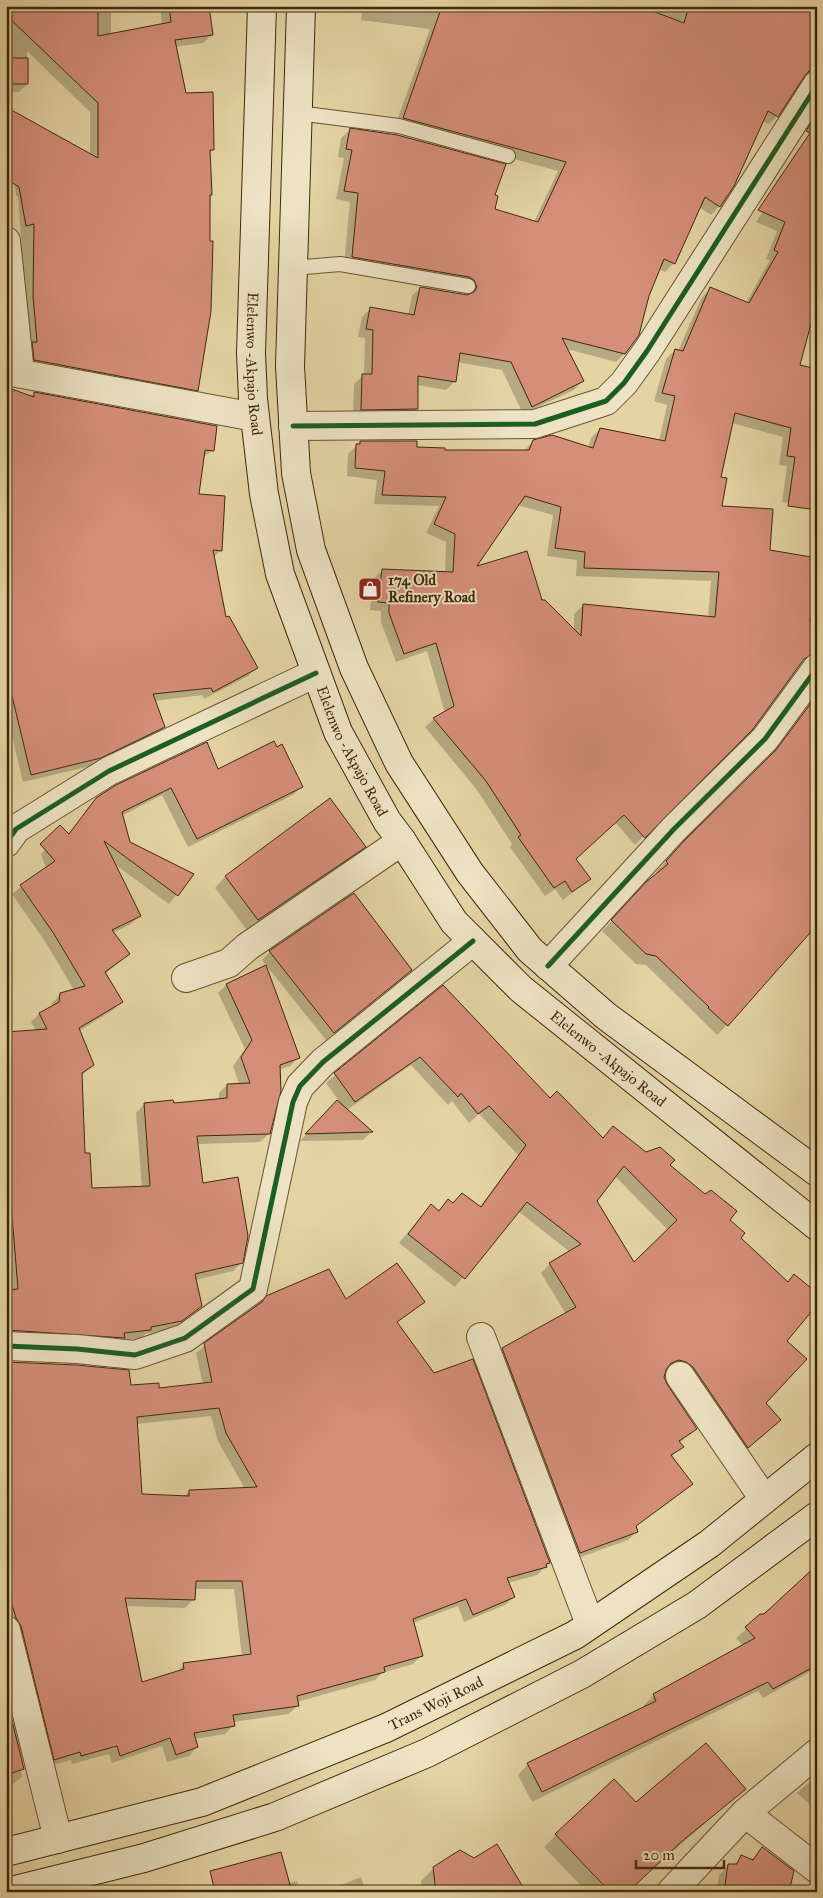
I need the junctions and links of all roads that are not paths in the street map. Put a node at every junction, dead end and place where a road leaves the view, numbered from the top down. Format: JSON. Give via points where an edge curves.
{"nodes":[{"id":1,"x":262,"y":6,"type":"edge"},
{"id":2,"x":301,"y":6,"type":"edge"},
{"id":3,"x":814,"y":98,"type":"edge"},
{"id":4,"x":298,"y":113,"type":"junction"},
{"id":5,"x":508,"y":156,"type":"dead end"},
{"id":6,"x":6,"y":241,"type":"edge"},
{"id":7,"x":293,"y":268,"type":"junction"},
{"id":8,"x":468,"y":286,"type":"dead end"},
{"id":9,"x":13,"y":372,"type":"edge"},
{"id":10,"x":255,"y":417,"type":"junction"},
{"id":11,"x":293,"y":426,"type":"junction"},
{"id":12,"x":817,"y":668,"type":"edge"},
{"id":13,"x":316,"y":673,"type":"junction"},
{"id":14,"x":402,"y":841,"type":"junction"},
{"id":15,"x":6,"y":843,"type":"edge"},
{"id":16,"x":473,"y":941,"type":"junction"},
{"id":17,"x":548,"y":966,"type":"junction"},
{"id":18,"x":186,"y":978,"type":"dead end"},
{"id":19,"x":813,"y":1164,"type":"edge"},
{"id":20,"x":815,"y":1226,"type":"edge"},
{"id":21,"x":481,"y":1337,"type":"dead end"},
{"id":22,"x":6,"y":1346,"type":"edge"},
{"id":23,"x":680,"y":1376,"type":"dead end"},
{"id":24,"x":817,"y":1457,"type":"edge"},
{"id":25,"x":764,"y":1499,"type":"junction"},
{"id":26,"x":817,"y":1516,"type":"edge"},
{"id":27,"x":590,"y":1624,"type":"junction"},
{"id":28,"x":6,"y":1630,"type":"edge"},
{"id":29,"x":817,"y":1753,"type":"edge"},
{"id":30,"x":745,"y":1813,"type":"junction"},
{"id":31,"x":58,"y":1839,"type":"junction"},
{"id":32,"x":6,"y":1852,"type":"edge"},
{"id":33,"x":817,"y":1869,"type":"edge"},
{"id":34,"x":35,"y":1888,"type":"edge"},
{"id":35,"x":7,"y":1892,"type":"edge"},
{"id":36,"x":671,"y":1892,"type":"edge"}],
"edges":[{"from":1,"to":10,"type":"main road","name":"Elelenwo -Akpajo Road","via":[[251,352]]},
{"from":2,"to":4,"type":"main road"},
{"from":3,"to":11,"type":"main road","via":[[647,351],[624,383],[606,401],[535,424]]},
{"from":4,"to":5,"type":"lane","via":[[400,126]]},
{"from":4,"to":7,"type":"main road"},
{"from":6,"to":9,"type":"main road"},
{"from":7,"to":8,"type":"lane","via":[[340,264]]},
{"from":7,"to":11,"type":"main road","via":[[290,366]]},
{"from":9,"to":10,"type":"main road"},
{"from":10,"to":13,"type":"main road","name":"Elelenwo -Akpajo Road","via":[[264,494],[280,574]]},
{"from":11,"to":17,"type":"main road","via":[[296,473],[311,550],[354,668],[398,763],[470,873],[530,950]]},
{"from":12,"to":17,"type":"main road","via":[[765,739],[674,829]]},
{"from":13,"to":14,"type":"main road","name":"Elelenwo -Akpajo Road","via":[[338,732],[387,821]]},
{"from":13,"to":15,"type":"main road","via":[[109,771],[16,829]]},
{"from":14,"to":16,"type":"main road","name":"Elelenwo -Akpajo Road","via":[[454,922]]},
{"from":14,"to":18,"type":"main road","via":[[247,947],[229,963]]},
{"from":16,"to":20,"type":"main road","name":"Elelenwo -Akpajo Road","via":[[520,989]]},
{"from":16,"to":22,"type":"main road","via":[[323,1062],[300,1086],[293,1102],[253,1289],[185,1338],[134,1355]]},
{"from":17,"to":19,"type":"main road","via":[[606,1016]]},
{"from":21,"to":27,"type":"main road"},
{"from":23,"to":25,"type":"main road"},
{"from":24,"to":25,"type":"main road","name":"Trans Woji Road"},
{"from":25,"to":27,"type":"main road","name":"Trans Woji Road","via":[[709,1544]]},
{"from":26,"to":34,"type":"main road","via":[[697,1605],[582,1674],[427,1753],[276,1816]]},
{"from":27,"to":31,"type":"main road","name":"Trans Woji Road","via":[[386,1728],[202,1802]]},
{"from":28,"to":31,"type":"main road"},
{"from":29,"to":30,"type":"main road"},
{"from":30,"to":33,"type":"main road"},
{"from":30,"to":36,"type":"main road"},
{"from":31,"to":32,"type":"main road","name":"Trans Woji Road"},
{"from":34,"to":35,"type":"main road"}]}
